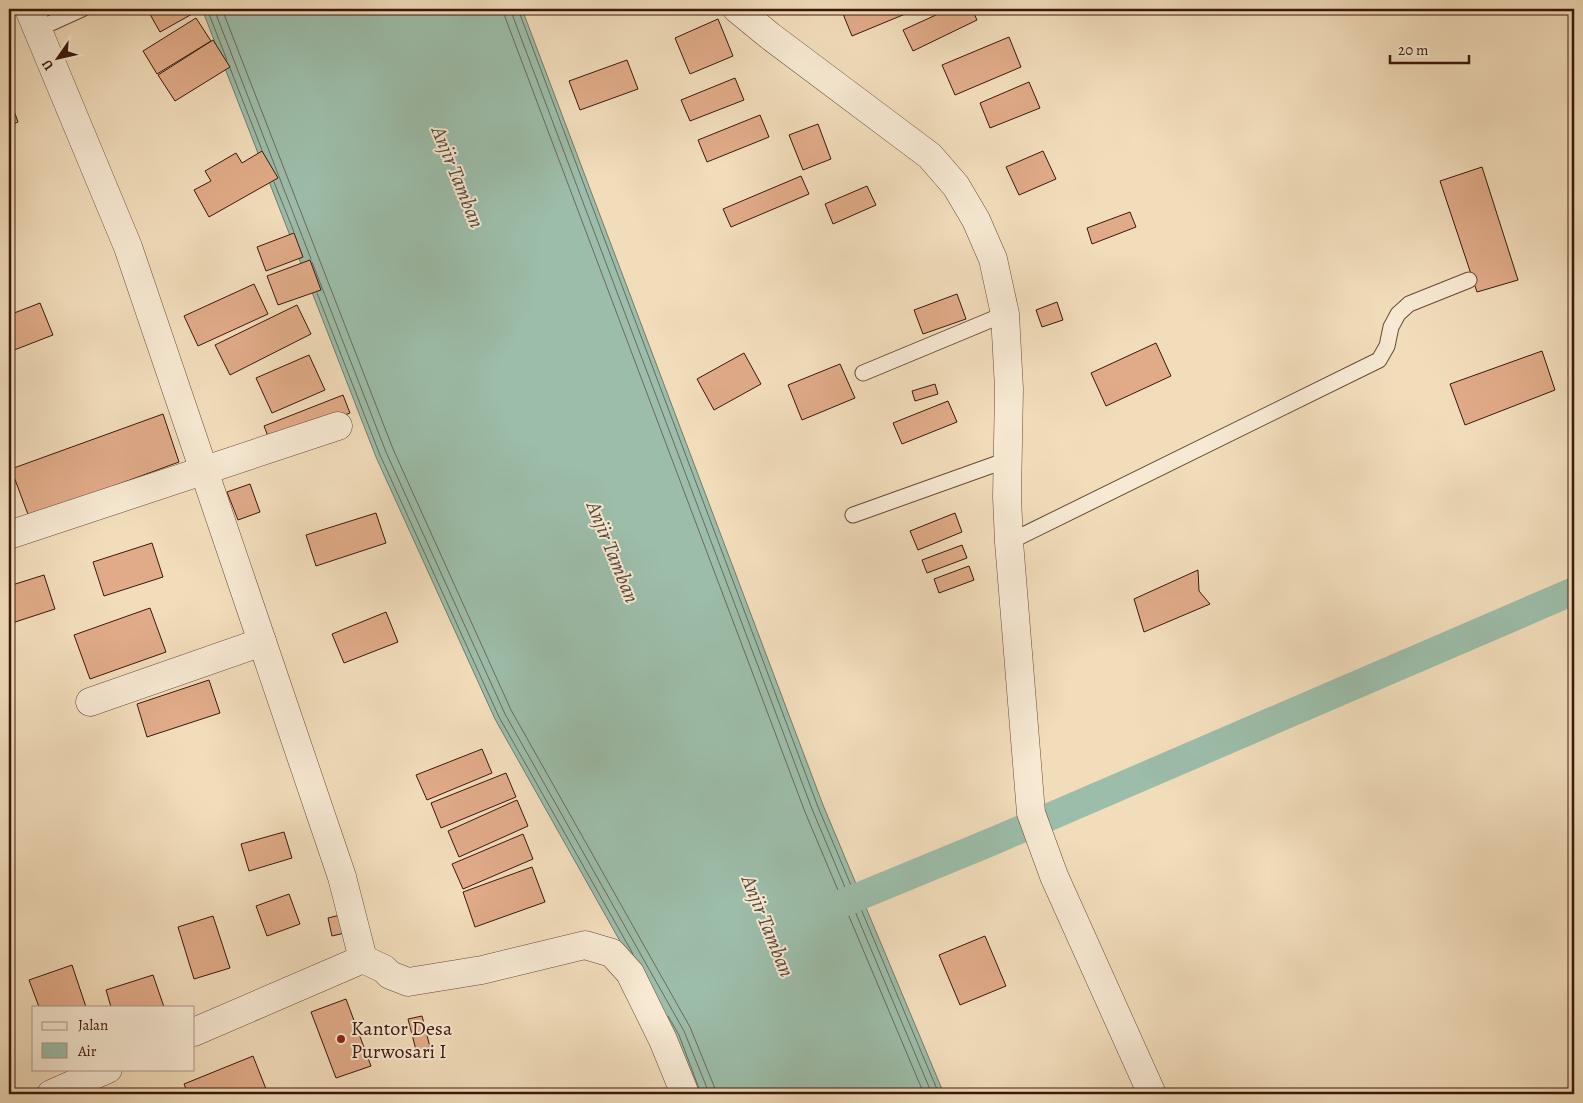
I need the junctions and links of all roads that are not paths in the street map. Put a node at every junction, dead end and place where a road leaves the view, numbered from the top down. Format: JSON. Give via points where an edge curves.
{"nodes":[{"id":1,"x":82,"y":9,"type":"edge"},
{"id":2,"x":738,"y":9,"type":"edge"},
{"id":3,"x":34,"y":19,"type":"edge"},
{"id":4,"x":1469,"y":280,"type":"dead end"},
{"id":5,"x":1005,"y":314,"type":"junction"},
{"id":6,"x":863,"y":373,"type":"dead end"},
{"id":7,"x":338,"y":426,"type":"dead end"},
{"id":8,"x":1007,"y":460,"type":"junction"},
{"id":9,"x":204,"y":469,"type":"junction"},
{"id":10,"x":853,"y":514,"type":"dead end"},
{"id":11,"x":9,"y":535,"type":"edge"},
{"id":12,"x":1009,"y":542,"type":"junction"},
{"id":13,"x":262,"y":642,"type":"junction"},
{"id":14,"x":90,"y":702,"type":"dead end"},
{"id":15,"x":363,"y":959,"type":"junction"},
{"id":16,"x":195,"y":1032,"type":"edge"},
{"id":17,"x":106,"y":1070,"type":"edge"},
{"id":18,"x":51,"y":1094,"type":"edge"},
{"id":19,"x":685,"y":1094,"type":"edge"},
{"id":20,"x":1152,"y":1094,"type":"edge"}],
"edges":[{"from":1,"to":3,"type":"lane"},
{"from":2,"to":5,"type":"street","via":[[930,156],[956,186],[976,220],[994,258]]},
{"from":3,"to":9,"type":"street","via":[[128,247]]},
{"from":4,"to":12,"type":"lane","via":[[1409,304],[1398,314],[1379,360]]},
{"from":5,"to":6,"type":"lane"},
{"from":5,"to":8,"type":"street","via":[[1009,389]]},
{"from":7,"to":9,"type":"street"},
{"from":8,"to":10,"type":"lane"},
{"from":8,"to":12,"type":"street"},
{"from":9,"to":11,"type":"street"},
{"from":9,"to":13,"type":"street"},
{"from":12,"to":20,"type":"street","via":[[1030,813],[1054,876]]},
{"from":13,"to":14,"type":"street"},
{"from":13,"to":15,"type":"street","via":[[342,877]]},
{"from":15,"to":16,"type":"street"},
{"from":15,"to":19,"type":"street","via":[[408,982],[482,970],[585,945],[612,953],[630,973]]},
{"from":17,"to":18,"type":"street"}]}
